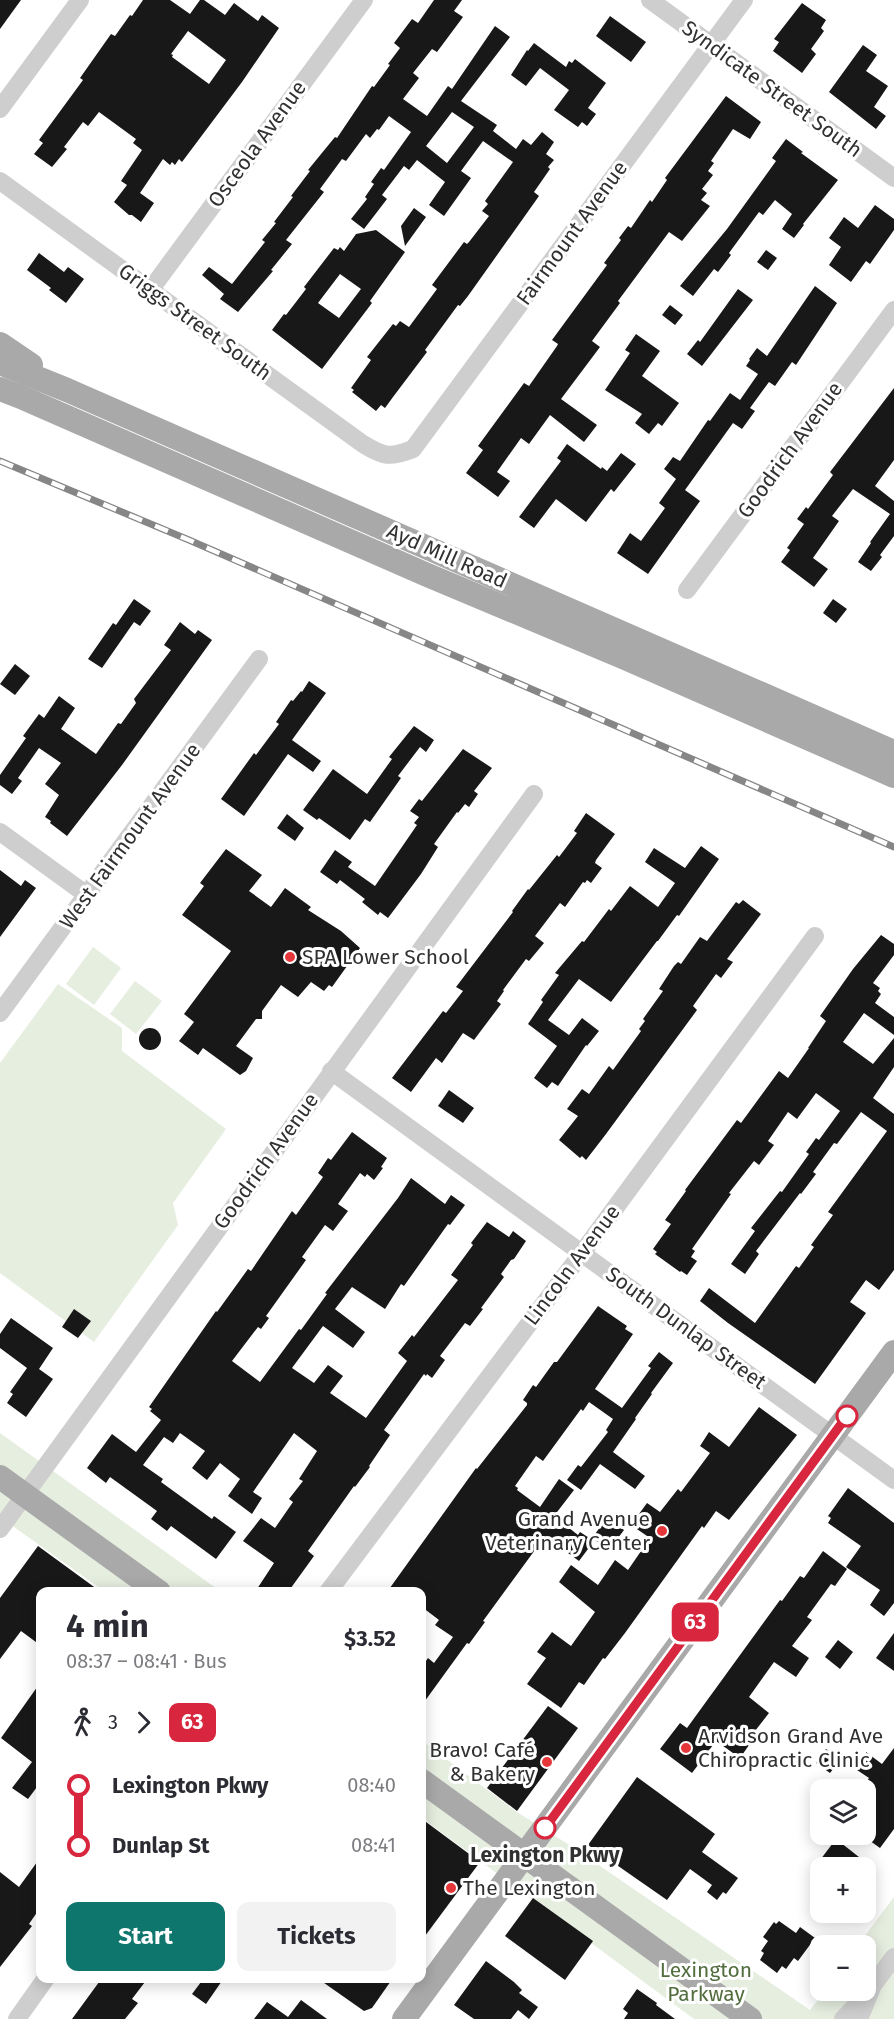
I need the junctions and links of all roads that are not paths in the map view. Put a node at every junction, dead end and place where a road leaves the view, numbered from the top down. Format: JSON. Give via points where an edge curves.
{"nodes":[{"id":1,"x":80,"y":0,"type":"edge"},
{"id":2,"x":364,"y":0,"type":"edge"},
{"id":3,"x":650,"y":0,"type":"edge"},
{"id":4,"x":744,"y":0,"type":"edge"},
{"id":5,"x":711,"y":44,"type":"junction"},
{"id":6,"x":0,"y":109,"type":"edge"},
{"id":7,"x":894,"y":178,"type":"edge"},
{"id":8,"x":0,"y":181,"type":"edge"},
{"id":9,"x":151,"y":289,"type":"junction"},
{"id":10,"x":894,"y":310,"type":"edge"},
{"id":11,"x":0,"y":344,"type":"edge"},
{"id":12,"x":0,"y":363,"type":"edge"},
{"id":13,"x":0,"y":389,"type":"edge"},
{"id":14,"x":67,"y":390,"type":"junction"},
{"id":15,"x":394,"y":457,"type":"joint"},
{"id":16,"x":687,"y":590,"type":"dead end"},
{"id":17,"x":259,"y":660,"type":"dead end"},
{"id":18,"x":782,"y":702,"type":"junction"},
{"id":19,"x":894,"y":733,"type":"edge"},
{"id":20,"x":894,"y":752,"type":"edge"},
{"id":21,"x":894,"y":776,"type":"edge"},
{"id":22,"x":534,"y":794,"type":"dead end"},
{"id":23,"x":0,"y":832,"type":"edge"},
{"id":24,"x":87,"y":894,"type":"junction"},
{"id":25,"x":815,"y":936,"type":"dead end"},
{"id":26,"x":0,"y":1013,"type":"edge"},
{"id":27,"x":331,"y":1071,"type":"junction"},
{"id":28,"x":582,"y":1253,"type":"junction"},
{"id":29,"x":894,"y":1352,"type":"edge"},
{"id":30,"x":833,"y":1435,"type":"junction"},
{"id":31,"x":0,"y":1477,"type":"edge"},
{"id":32,"x":894,"y":1480,"type":"edge"},
{"id":33,"x":25,"y":1495,"type":"junction"},
{"id":34,"x":0,"y":1529,"type":"edge"},
{"id":35,"x":152,"y":1587,"type":"edge"},
{"id":36,"x":332,"y":1587,"type":"edge"},
{"id":37,"x":426,"y":1784,"type":"edge"},
{"id":38,"x":525,"y":1855,"type":"junction"},
{"id":39,"x":894,"y":1957,"type":"edge"},
{"id":40,"x":876,"y":1981,"type":"edge"},
{"id":41,"x":42,"y":1983,"type":"edge"},
{"id":42,"x":859,"y":2001,"type":"edge"},
{"id":43,"x":866,"y":2001,"type":"edge"},
{"id":44,"x":17,"y":2019,"type":"edge"},
{"id":45,"x":404,"y":2019,"type":"edge"},
{"id":46,"x":750,"y":2019,"type":"edge"},
{"id":47,"x":843,"y":2019,"type":"edge"},
{"id":48,"x":859,"y":2019,"type":"edge"}],
"edges":[{"from":1,"to":6,"type":"street"},
{"from":2,"to":9,"type":"street","name":"Osceola Avenue"},
{"from":3,"to":5,"type":"street","name":"Syndicate Street South"},
{"from":4,"to":5,"type":"street","name":"Fairmount Avenue"},
{"from":5,"to":7,"type":"street","name":"Syndicate Street South"},
{"from":5,"to":15,"type":"street","name":"Fairmount Avenue","via":[[413,449]]},
{"from":8,"to":9,"type":"street","name":"Griggs Street South"},
{"from":9,"to":15,"type":"street","name":"Griggs Street South","via":[[363,444]]},
{"from":10,"to":16,"type":"street","name":"Goodrich Avenue"},
{"from":11,"to":14,"type":"main road"},
{"from":12,"to":14,"type":"main road","name":"Ayd Mill Road"},
{"from":13,"to":21,"type":"main road","name":"Ayd Mill Road"},
{"from":14,"to":18,"type":"main road","name":"Ayd Mill Road"},
{"from":17,"to":24,"type":"street","name":"West Fairmount Avenue"},
{"from":18,"to":19,"type":"main road"},
{"from":18,"to":20,"type":"main road","name":"Ayd Mill Road"},
{"from":22,"to":27,"type":"street","name":"Goodrich Avenue"},
{"from":23,"to":24,"type":"street"},
{"from":24,"to":26,"type":"street","name":"West Fairmount Avenue"},
{"from":25,"to":28,"type":"street","name":"Lincoln Avenue"},
{"from":27,"to":28,"type":"street","name":"South Dunlap Street"},
{"from":27,"to":33,"type":"street","name":"Goodrich Avenue"},
{"from":28,"to":30,"type":"street","name":"South Dunlap Street"},
{"from":28,"to":36,"type":"street","name":"Lincoln Avenue"},
{"from":29,"to":30,"type":"main road"},
{"from":30,"to":32,"type":"street","name":"South Dunlap Street"},
{"from":30,"to":38,"type":"main road"},
{"from":31,"to":33,"type":"main road"},
{"from":33,"to":34,"type":"street","name":"Goodrich Avenue"},
{"from":33,"to":35,"type":"main road"},
{"from":37,"to":38,"type":"main road"},
{"from":38,"to":45,"type":"main road"},
{"from":38,"to":46,"type":"main road"},
{"from":39,"to":40,"type":"street"},
{"from":41,"to":44,"type":"street"},
{"from":42,"to":47,"type":"street"},
{"from":43,"to":48,"type":"street"}]}
